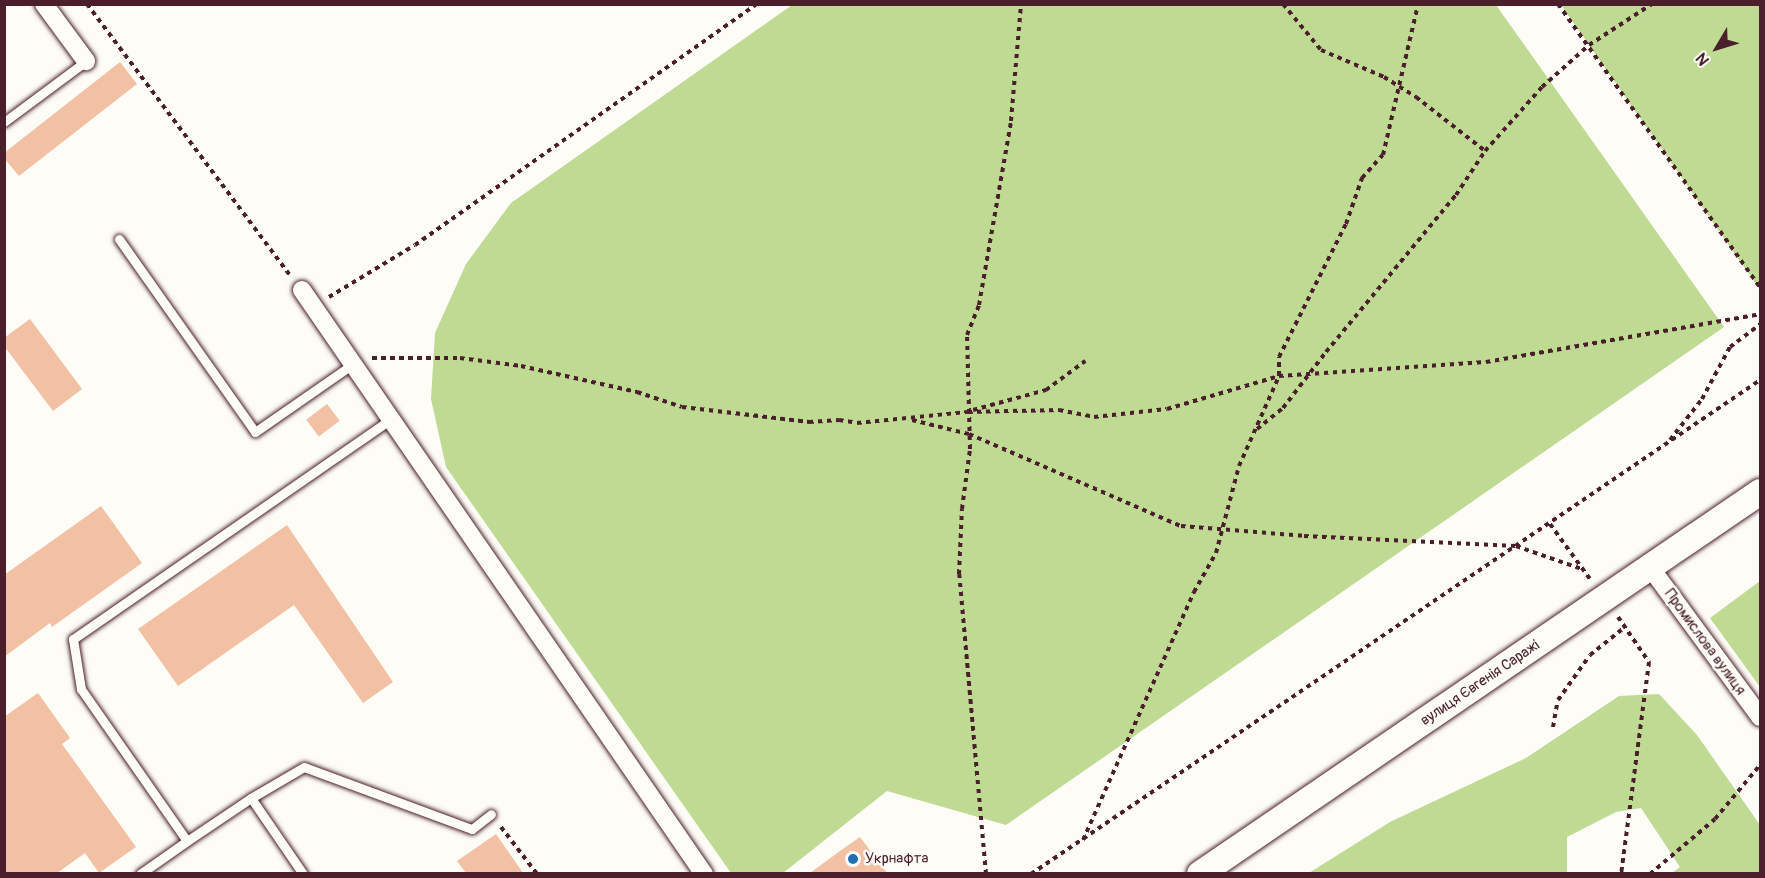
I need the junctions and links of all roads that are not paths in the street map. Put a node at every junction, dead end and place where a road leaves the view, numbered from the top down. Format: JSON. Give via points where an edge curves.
{"nodes":[{"id":1,"x":44,"y":4,"type":"edge"},
{"id":2,"x":86,"y":61,"type":"joint"},
{"id":3,"x":4,"y":122,"type":"edge"},
{"id":4,"x":119,"y":239,"type":"dead end"},
{"id":5,"x":302,"y":290,"type":"road end"},
{"id":6,"x":351,"y":361,"type":"junction"},
{"id":7,"x":391,"y":419,"type":"junction"},
{"id":8,"x":1761,"y":492,"type":"edge"},
{"id":9,"x":1650,"y":567,"type":"junction"},
{"id":10,"x":1761,"y":717,"type":"edge"},
{"id":11,"x":251,"y":798,"type":"junction"},
{"id":12,"x":491,"y":814,"type":"road end"},
{"id":13,"x":187,"y":842,"type":"junction"},
{"id":14,"x":140,"y":873,"type":"edge"},
{"id":15,"x":303,"y":873,"type":"edge"},
{"id":16,"x":704,"y":873,"type":"edge"},
{"id":17,"x":1200,"y":873,"type":"edge"}],
"edges":[{"from":1,"to":2,"type":"street"},
{"from":2,"to":3,"type":"lane"},
{"from":4,"to":6,"type":"lane","via":[[255,432]]},
{"from":5,"to":6,"type":"street"},
{"from":6,"to":7,"type":"street"},
{"from":7,"to":13,"type":"lane","via":[[73,639],[81,689]]},
{"from":7,"to":16,"type":"street"},
{"from":8,"to":9,"type":"main road","name":"вулиця Євгенія Саражі"},
{"from":9,"to":10,"type":"street","name":"Промислова вулиця"},
{"from":9,"to":17,"type":"main road","name":"вулиця Євгенія Саражі"},
{"from":11,"to":12,"type":"lane","via":[[303,767],[472,829]]},
{"from":11,"to":13,"type":"lane"},
{"from":11,"to":15,"type":"lane"},
{"from":13,"to":14,"type":"lane"}]}
